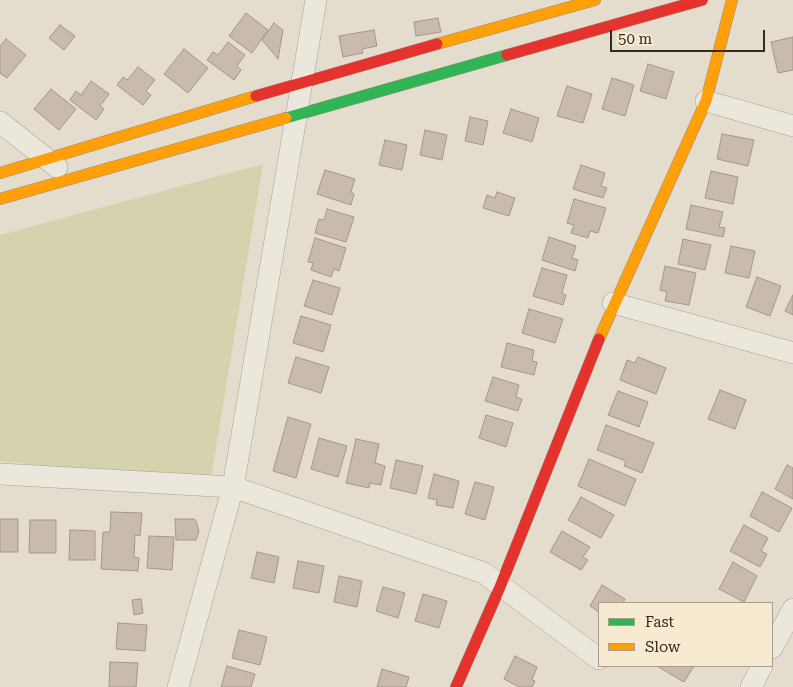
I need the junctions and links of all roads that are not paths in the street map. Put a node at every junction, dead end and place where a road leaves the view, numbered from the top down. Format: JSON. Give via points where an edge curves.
{"nodes":[{"id":1,"x":595,"y":0,"type":"edge"},
{"id":2,"x":702,"y":0,"type":"edge"},
{"id":3,"x":732,"y":0,"type":"edge"},
{"id":4,"x":310,"y":3,"type":"edge"},
{"id":5,"x":302,"y":82,"type":"junction"},
{"id":6,"x":706,"y":102,"type":"junction"},
{"id":7,"x":298,"y":114,"type":"junction"},
{"id":8,"x":0,"y":122,"type":"edge"},
{"id":9,"x":793,"y":126,"type":"edge"},
{"id":10,"x":49,"y":159,"type":"junction"},
{"id":11,"x":0,"y":174,"type":"edge"},
{"id":12,"x":70,"y":179,"type":"junction"},
{"id":13,"x":0,"y":199,"type":"edge"},
{"id":14,"x":613,"y":303,"type":"junction"},
{"id":15,"x":793,"y":353,"type":"edge"},
{"id":16,"x":0,"y":474,"type":"edge"},
{"id":17,"x":233,"y":487,"type":"junction"},
{"id":18,"x":500,"y":587,"type":"junction"},
{"id":19,"x":793,"y":609,"type":"edge"},
{"id":20,"x":773,"y":646,"type":"edge"},
{"id":21,"x":598,"y":658,"type":"edge"},
{"id":22,"x":761,"y":667,"type":"edge"},
{"id":23,"x":178,"y":687,"type":"edge"},
{"id":24,"x":456,"y":687,"type":"edge"},
{"id":25,"x":751,"y":687,"type":"edge"}],
"edges":[{"from":1,"to":5,"type":"street"},
{"from":2,"to":7,"type":"street"},
{"from":3,"to":6,"type":"street"},
{"from":4,"to":5,"type":"street"},
{"from":5,"to":7,"type":"street"},
{"from":5,"to":10,"type":"street"},
{"from":6,"to":9,"type":"street"},
{"from":6,"to":14,"type":"street"},
{"from":7,"to":12,"type":"street"},
{"from":7,"to":17,"type":"street"},
{"from":8,"to":10,"type":"street"},
{"from":10,"to":11,"type":"street"},
{"from":10,"to":12,"type":"street"},
{"from":12,"to":13,"type":"street"},
{"from":14,"to":15,"type":"street"},
{"from":14,"to":18,"type":"street"},
{"from":16,"to":17,"type":"street"},
{"from":17,"to":18,"type":"street","via":[[484,573]]},
{"from":17,"to":23,"type":"street"},
{"from":18,"to":21,"type":"street"},
{"from":18,"to":24,"type":"street"},
{"from":19,"to":20,"type":"street"},
{"from":22,"to":25,"type":"street"}]}
